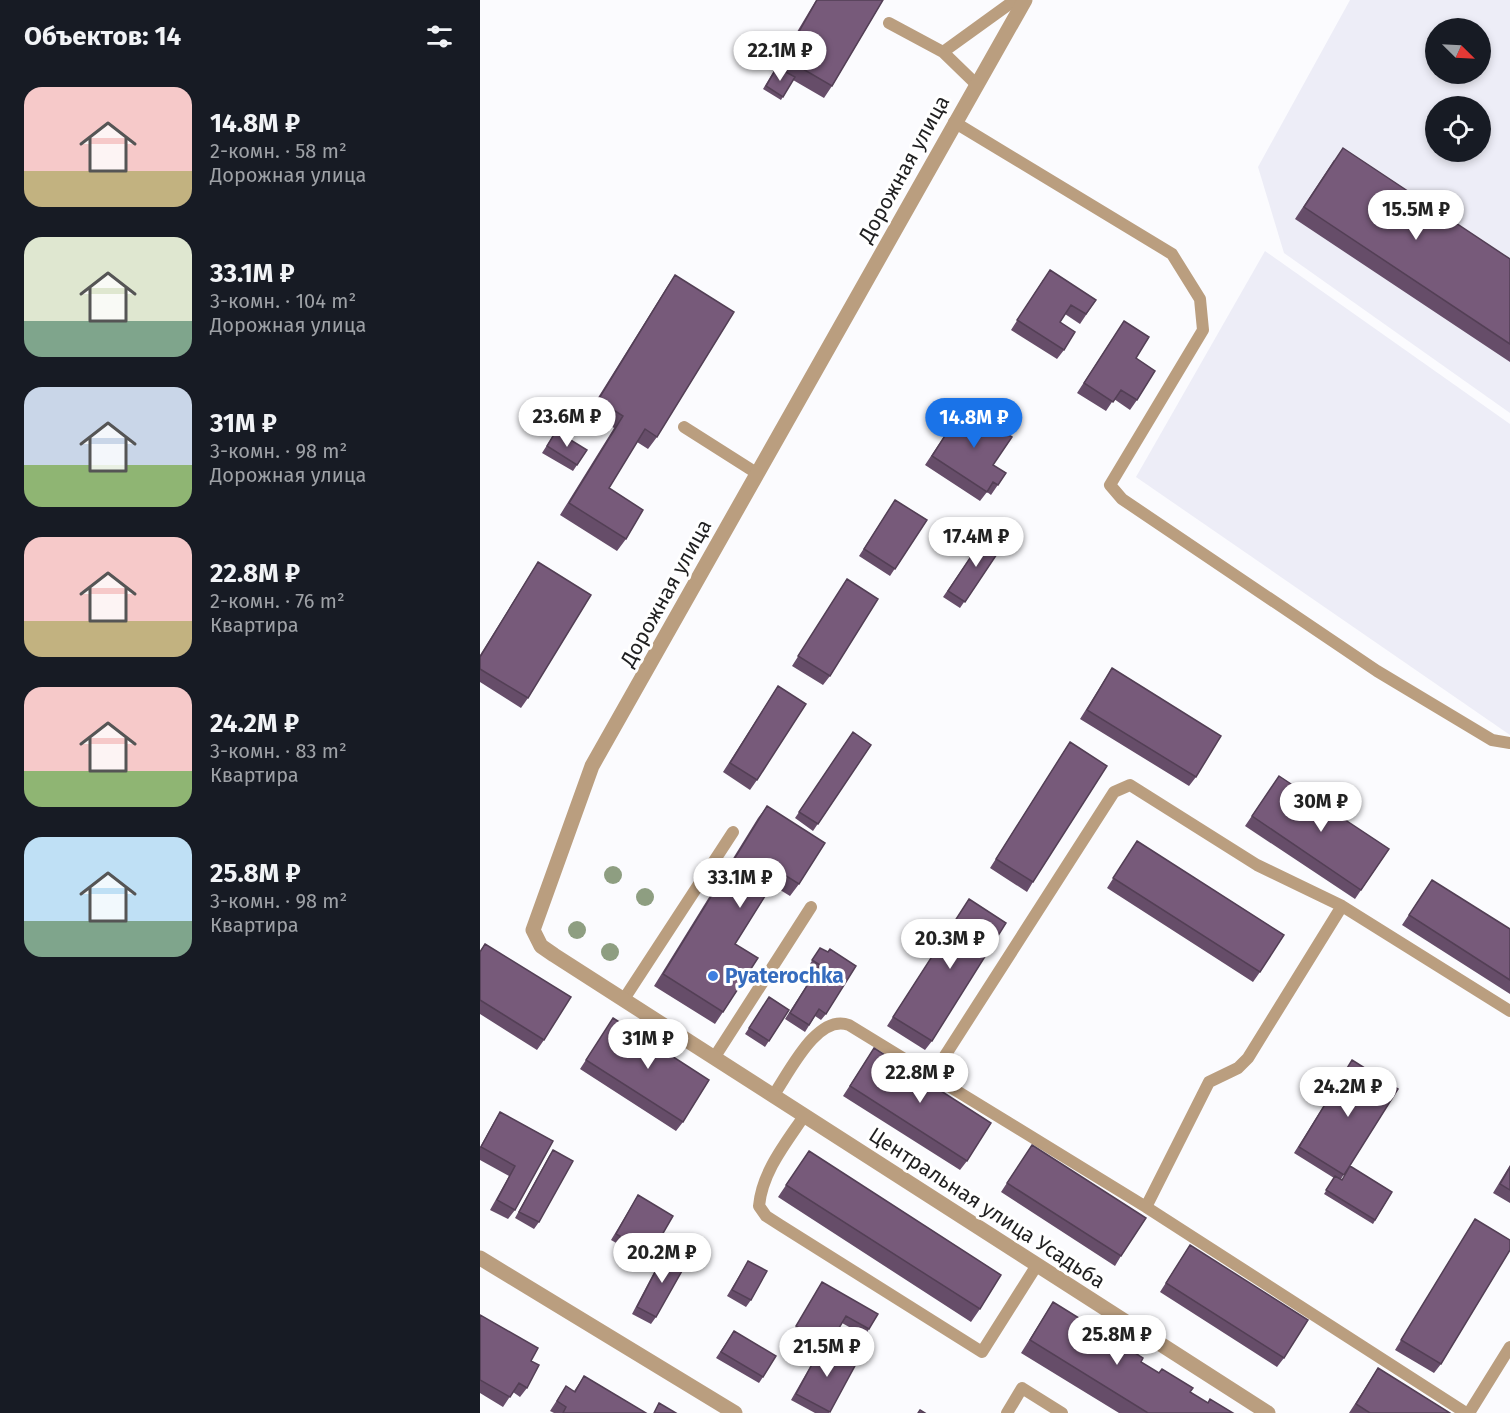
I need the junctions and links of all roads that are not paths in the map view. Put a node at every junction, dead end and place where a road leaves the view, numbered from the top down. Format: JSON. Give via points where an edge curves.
{"nodes":[{"id":1,"x":1016,"y":0,"type":"edge"},
{"id":2,"x":1025,"y":0,"type":"edge"},
{"id":3,"x":890,"y":23,"type":"dead end"},
{"id":4,"x":943,"y":52,"type":"junction"},
{"id":5,"x":976,"y":84,"type":"junction"},
{"id":6,"x":954,"y":122,"type":"junction"},
{"id":7,"x":684,"y":427,"type":"dead end"},
{"id":8,"x":758,"y":474,"type":"junction"},
{"id":9,"x":1510,"y":743,"type":"edge"},
{"id":10,"x":733,"y":832,"type":"dead end"},
{"id":11,"x":1342,"y":906,"type":"junction"},
{"id":12,"x":812,"y":907,"type":"dead end"},
{"id":13,"x":624,"y":999,"type":"junction"},
{"id":14,"x":1510,"y":1011,"type":"edge"},
{"id":15,"x":714,"y":1058,"type":"junction"},
{"id":16,"x":932,"y":1076,"type":"junction"},
{"id":17,"x":774,"y":1096,"type":"junction"},
{"id":18,"x":804,"y":1116,"type":"junction"},
{"id":19,"x":1146,"y":1207,"type":"junction"},
{"id":20,"x":480,"y":1258,"type":"edge"},
{"id":21,"x":1037,"y":1264,"type":"junction"},
{"id":22,"x":1510,"y":1347,"type":"edge"},
{"id":23,"x":735,"y":1413,"type":"edge"},
{"id":24,"x":1007,"y":1413,"type":"edge"},
{"id":25,"x":1062,"y":1413,"type":"edge"},
{"id":26,"x":1268,"y":1413,"type":"edge"},
{"id":27,"x":1467,"y":1413,"type":"edge"}],
"edges":[{"from":1,"to":4,"type":"lane"},
{"from":2,"to":5,"type":"street","name":"Дорожная улица"},
{"from":3,"to":4,"type":"lane"},
{"from":4,"to":5,"type":"lane"},
{"from":5,"to":6,"type":"street","name":"Дорожная улица"},
{"from":6,"to":8,"type":"street","name":"Дорожная улица"},
{"from":6,"to":9,"type":"lane","via":[[1172,254],[1200,299],[1203,330],[1110,485],[1122,499],[1377,671],[1492,740]]},
{"from":7,"to":8,"type":"lane"},
{"from":8,"to":13,"type":"street","name":"Дорожная улица","via":[[592,766],[532,930],[541,946]]},
{"from":10,"to":13,"type":"lane"},
{"from":11,"to":14,"type":"lane"},
{"from":11,"to":16,"type":"lane","via":[[1257,865],[1130,784],[1114,792]]},
{"from":11,"to":19,"type":"lane","via":[[1248,1058],[1238,1068],[1209,1082]]},
{"from":12,"to":15,"type":"lane"},
{"from":13,"to":15,"type":"street","name":"Дорожная улица"},
{"from":15,"to":17,"type":"street","name":"Дорожная улица"},
{"from":16,"to":17,"type":"lane","via":[[840,1022],[829,1024],[810,1040]]},
{"from":16,"to":19,"type":"lane"},
{"from":17,"to":18,"type":"street","name":"Дорожная улица"},
{"from":18,"to":21,"type":"street","name":"Центральная улица Усадьба"},
{"from":18,"to":21,"type":"lane","via":[[760,1191],[759,1206],[780,1225],[982,1352]]},
{"from":19,"to":27,"type":"lane"},
{"from":20,"to":23,"type":"street"},
{"from":21,"to":26,"type":"street","name":"Центральная улица Усадьба"},
{"from":22,"to":27,"type":"lane"},
{"from":24,"to":25,"type":"lane","via":[[1022,1389]]}]}
